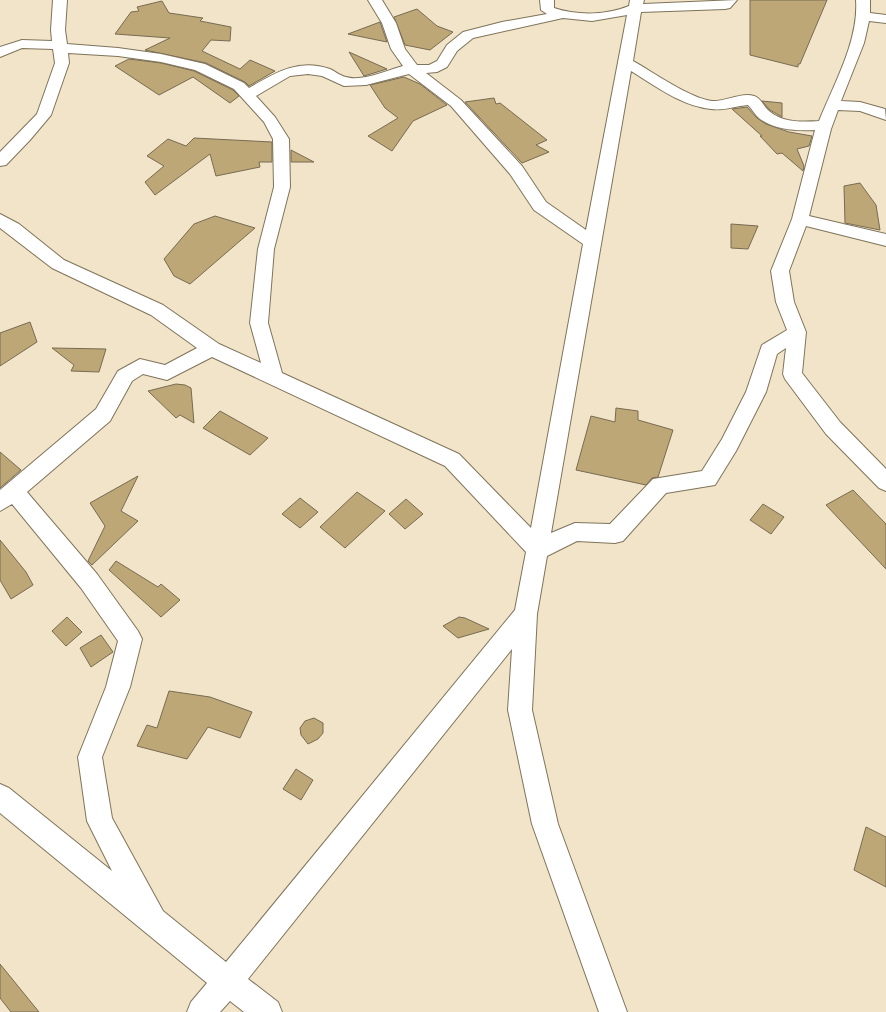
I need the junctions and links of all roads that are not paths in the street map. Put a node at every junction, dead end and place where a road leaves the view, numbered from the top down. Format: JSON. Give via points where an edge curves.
{"nodes":[{"id":1,"x":60,"y":0,"type":"edge"},
{"id":2,"x":375,"y":0,"type":"edge"},
{"id":3,"x":547,"y":0,"type":"edge"},
{"id":4,"x":730,"y":0,"type":"edge"},
{"id":5,"x":636,"y":4,"type":"edge"},
{"id":6,"x":864,"y":8,"type":"edge"},
{"id":7,"x":560,"y":15,"type":"junction"},
{"id":8,"x":886,"y":18,"type":"edge"},
{"id":9,"x":60,"y":47,"type":"junction"},
{"id":10,"x":0,"y":53,"type":"edge"},
{"id":11,"x":625,"y":62,"type":"junction"},
{"id":12,"x":413,"y":70,"type":"junction"},
{"id":13,"x":248,"y":95,"type":"junction"},
{"id":14,"x":833,"y":106,"type":"junction"},
{"id":15,"x":886,"y":115,"type":"edge"},
{"id":16,"x":825,"y":125,"type":"junction"},
{"id":17,"x":0,"y":161,"type":"edge"},
{"id":18,"x":800,"y":218,"type":"junction"},
{"id":19,"x":0,"y":220,"type":"edge"},
{"id":20,"x":886,"y":240,"type":"edge"},
{"id":21,"x":592,"y":242,"type":"junction"},
{"id":22,"x":797,"y":332,"type":"junction"},
{"id":23,"x":212,"y":349,"type":"junction"},
{"id":24,"x":274,"y":378,"type":"junction"},
{"id":25,"x":886,"y":482,"type":"edge"},
{"id":26,"x":7,"y":496,"type":"edge"},
{"id":27,"x":538,"y":550,"type":"junction"},
{"id":28,"x":526,"y":614,"type":"junction"},
{"id":29,"x":0,"y":797,"type":"edge"},
{"id":30,"x":154,"y":922,"type":"junction"},
{"id":31,"x":228,"y":982,"type":"junction"},
{"id":32,"x":201,"y":1012,"type":"edge"},
{"id":33,"x":268,"y":1012,"type":"edge"},
{"id":34,"x":612,"y":1012,"type":"edge"}],
"edges":[{"from":1,"to":9,"type":"street"},
{"from":2,"to":12,"type":"street","via":[[390,24],[398,49]]},
{"from":3,"to":7,"type":"street","via":[[548,10]]},
{"from":4,"to":5,"type":"street","via":[[725,5]]},
{"from":5,"to":7,"type":"street","via":[[624,14]]},
{"from":5,"to":11,"type":"street"},
{"from":6,"to":8,"type":"street"},
{"from":6,"to":14,"type":"street","via":[[857,43]]},
{"from":7,"to":12,"type":"street","via":[[468,35],[452,48],[442,64],[432,69]]},
{"from":9,"to":10,"type":"street","via":[[23,43],[9,46]]},
{"from":9,"to":13,"type":"street","via":[[162,58],[200,67],[239,86]]},
{"from":9,"to":17,"type":"street","via":[[62,63],[44,115],[25,138]]},
{"from":11,"to":16,"type":"street","via":[[679,93],[709,105],[726,105],[750,100],[766,116],[782,124]]},
{"from":11,"to":21,"type":"street"},
{"from":12,"to":13,"type":"street","via":[[404,70],[366,81],[344,82],[325,72],[287,72]]},
{"from":12,"to":21,"type":"street","via":[[456,103],[516,170],[540,206]]},
{"from":13,"to":24,"type":"street","via":[[270,120],[281,139],[282,187],[266,249],[260,323]]},
{"from":14,"to":15,"type":"street","via":[[877,110]]},
{"from":14,"to":16,"type":"street"},
{"from":16,"to":18,"type":"street"},
{"from":18,"to":20,"type":"street"},
{"from":18,"to":22,"type":"street","via":[[780,271],[785,302]]},
{"from":19,"to":23,"type":"street","via":[[58,264],[157,310]]},
{"from":21,"to":27,"type":"street"},
{"from":22,"to":25,"type":"street","via":[[792,374],[832,428]]},
{"from":22,"to":27,"type":"street","via":[[769,350],[756,392],[708,479],[660,485],[615,534],[575,532]]},
{"from":23,"to":24,"type":"street"},
{"from":23,"to":26,"type":"street","via":[[167,373],[140,366],[125,376],[103,415]]},
{"from":24,"to":27,"type":"street","via":[[452,460]]},
{"from":26,"to":30,"type":"street","via":[[89,581],[130,639],[118,687],[90,757],[100,821]]},
{"from":27,"to":28,"type":"street"},
{"from":28,"to":31,"type":"street"},
{"from":28,"to":34,"type":"street","via":[[520,710],[546,824]]},
{"from":29,"to":30,"type":"street"},
{"from":30,"to":31,"type":"street"},
{"from":31,"to":32,"type":"street"},
{"from":31,"to":33,"type":"street"}]}
